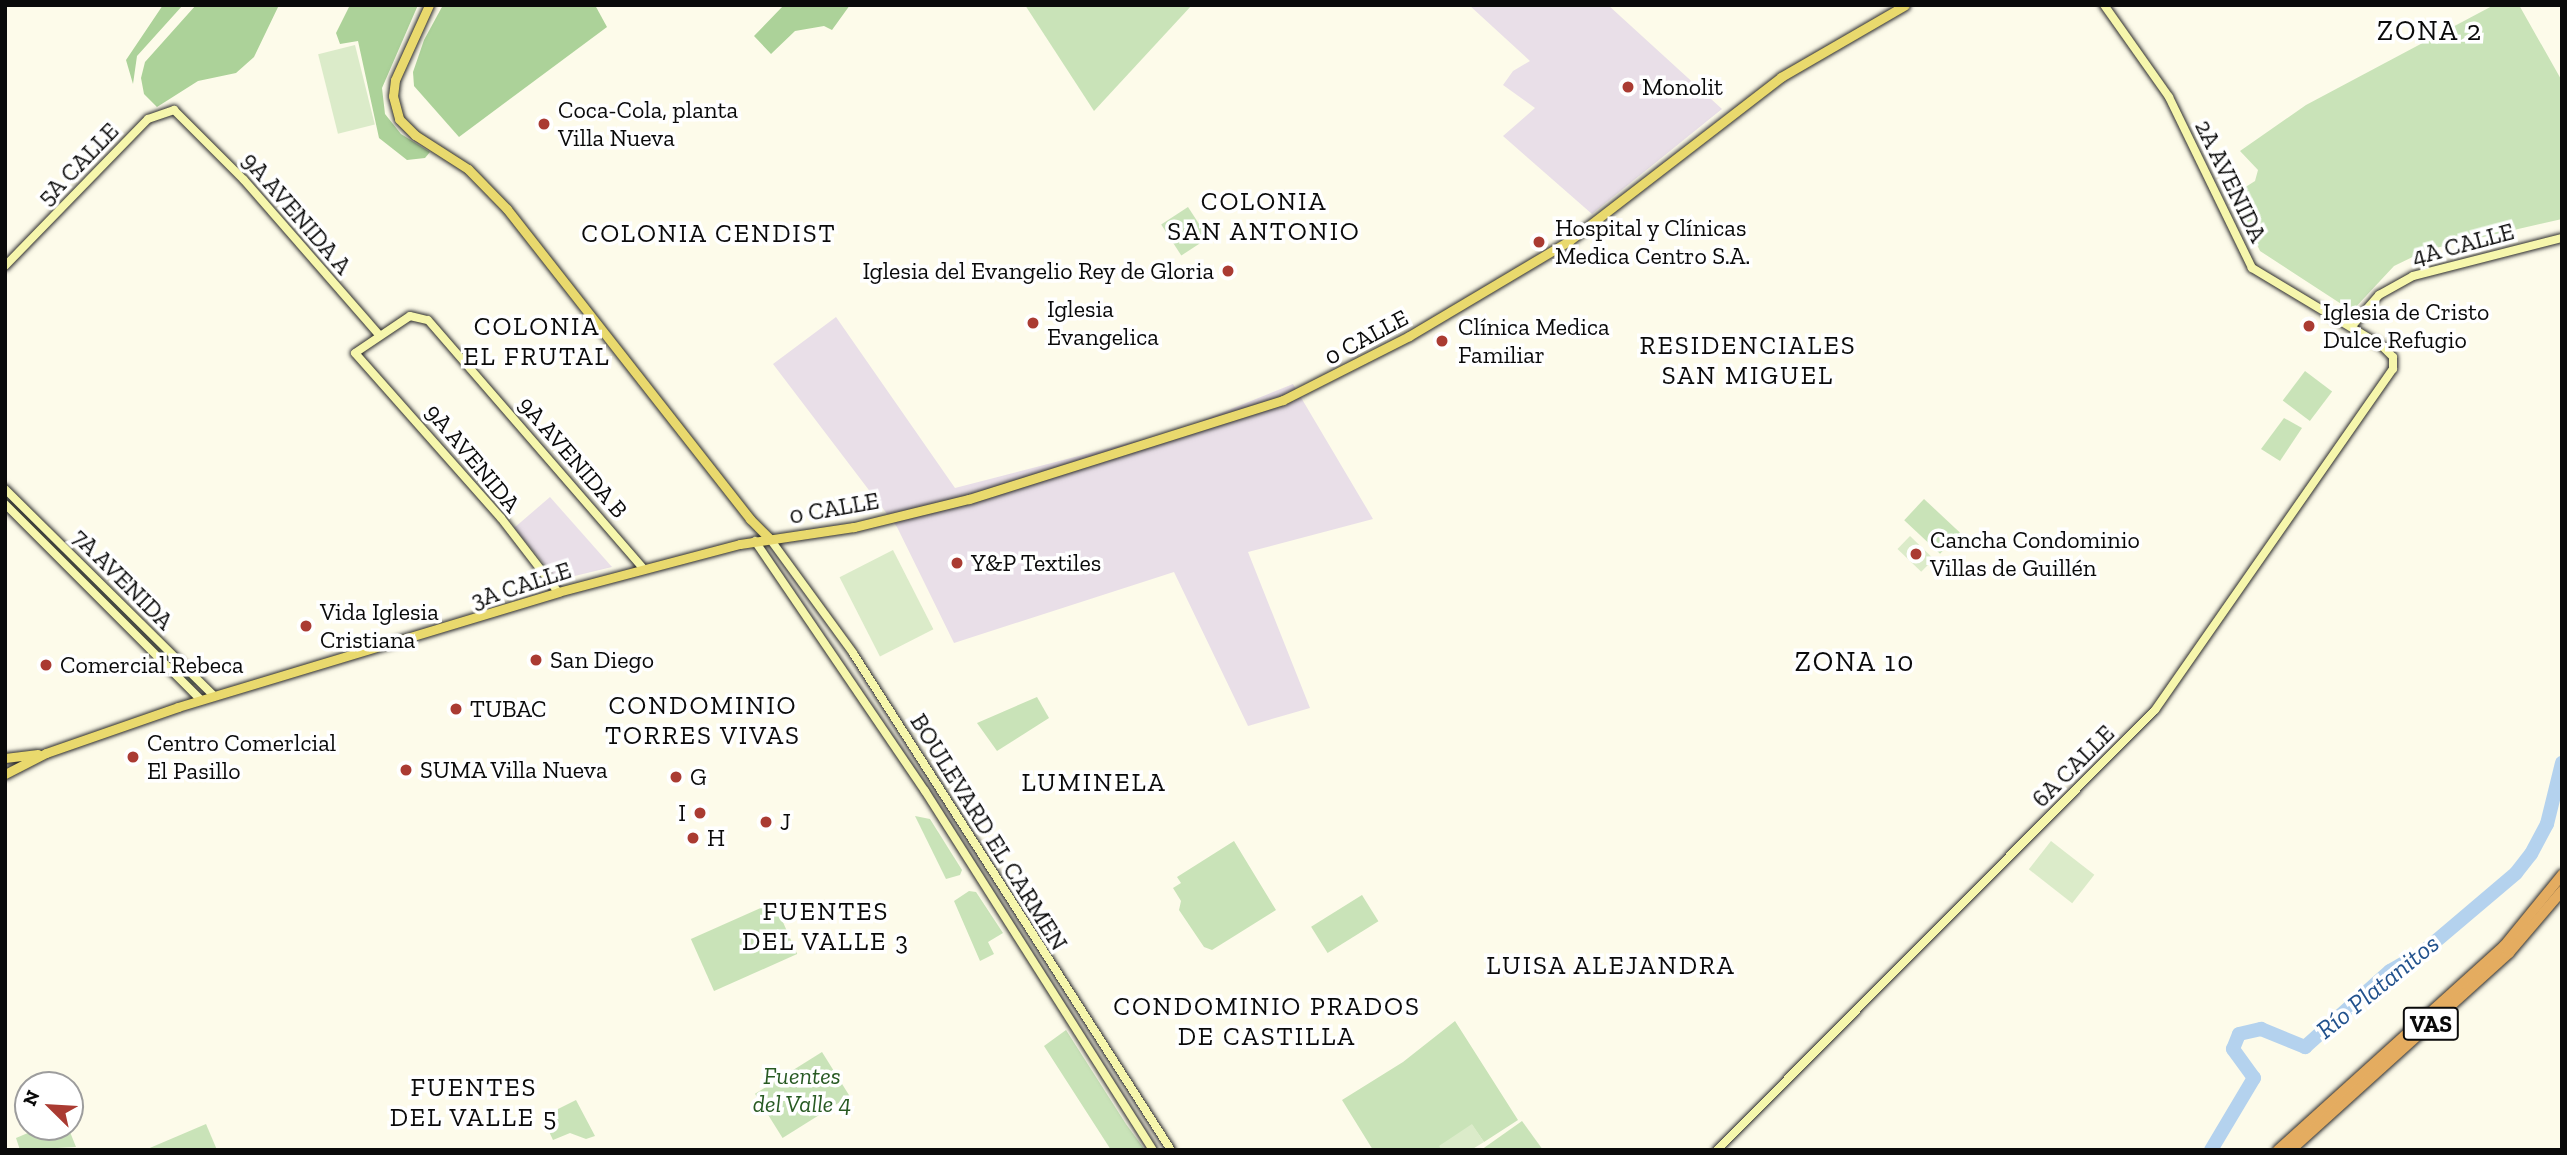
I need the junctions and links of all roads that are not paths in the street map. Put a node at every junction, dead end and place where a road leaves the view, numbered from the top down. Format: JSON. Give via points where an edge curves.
{"nodes":[{"id":1,"x":429,"y":5,"type":"edge"},
{"id":2,"x":1905,"y":5,"type":"edge"},
{"id":3,"x":2104,"y":5,"type":"edge"},
{"id":4,"x":185,"y":117,"type":"joint"},
{"id":5,"x":2562,"y":239,"type":"edge"},
{"id":6,"x":5,"y":266,"type":"edge"},
{"id":7,"x":2351,"y":327,"type":"junction"},
{"id":8,"x":379,"y":335,"type":"junction"},
{"id":9,"x":2393,"y":359,"type":"joint"},
{"id":10,"x":5,"y":489,"type":"edge"},
{"id":11,"x":5,"y":505,"type":"edge"},
{"id":12,"x":750,"y":519,"type":"junction"},
{"id":13,"x":770,"y":539,"type":"junction"},
{"id":14,"x":755,"y":541,"type":"junction"},
{"id":15,"x":642,"y":568,"type":"junction"},
{"id":16,"x":558,"y":592,"type":"junction"},
{"id":17,"x":214,"y":696,"type":"junction"},
{"id":18,"x":201,"y":700,"type":"junction"},
{"id":19,"x":46,"y":753,"type":"junction"},
{"id":20,"x":5,"y":758,"type":"edge"},
{"id":21,"x":5,"y":774,"type":"edge"},
{"id":22,"x":956,"y":816,"type":"junction"},
{"id":23,"x":945,"y":825,"type":"junction"},
{"id":24,"x":2562,"y":875,"type":"edge"},
{"id":25,"x":2562,"y":891,"type":"edge"},
{"id":26,"x":1096,"y":1034,"type":"junction"},
{"id":27,"x":1084,"y":1041,"type":"junction"},
{"id":28,"x":1153,"y":1150,"type":"edge"},
{"id":29,"x":1171,"y":1150,"type":"edge"},
{"id":30,"x":1717,"y":1150,"type":"edge"},
{"id":31,"x":2278,"y":1150,"type":"edge"},
{"id":32,"x":2291,"y":1150,"type":"edge"}],
"edges":[{"from":1,"to":12,"type":"main road","via":[[395,80],[393,96],[399,119],[415,135],[468,169],[507,209]]},
{"from":2,"to":13,"type":"main road","name":"0 CALLE","via":[[1782,77],[1569,241],[1409,337],[1315,386],[1177,437],[969,499],[854,527]]},
{"from":3,"to":7,"type":"main road","name":"2A AVENIDA","via":[[2169,97],[2252,268]]},
{"from":4,"to":6,"type":"main road","name":"5A CALLE","via":[[169,110],[148,119]]},
{"from":4,"to":8,"type":"main road","name":"9A AVENIDA A"},
{"from":5,"to":7,"type":"main road","name":"4A CALLE","via":[[2404,279],[2379,295]]},
{"from":7,"to":9,"type":"main road","name":"2A AVENIDA"},
{"from":8,"to":15,"type":"main road","name":"9A AVENIDA B","via":[[415,314],[444,337]]},
{"from":8,"to":16,"type":"main road","name":"9A AVENIDA","via":[[355,352]]},
{"from":9,"to":30,"type":"main road","name":"6A CALLE","via":[[2383,387],[2155,709]]},
{"from":10,"to":17,"type":"main road","name":"7A AVENIDA"},
{"from":11,"to":18,"type":"main road","name":"7A AVENIDA"},
{"from":12,"to":13,"type":"main road"},
{"from":12,"to":14,"type":"main road"},
{"from":13,"to":14,"type":"main road","name":"3A CALLE"},
{"from":13,"to":22,"type":"main road","name":"BOULEVARD EL CARMEN","via":[[853,653]]},
{"from":14,"to":15,"type":"main road","name":"3A CALLE"},
{"from":14,"to":23,"type":"main road","name":"BOULEVARD EL CARMEN"},
{"from":15,"to":16,"type":"main road","name":"3A CALLE"},
{"from":16,"to":17,"type":"main road","name":"3A CALLE"},
{"from":17,"to":18,"type":"main road","name":"3A CALLE"},
{"from":18,"to":19,"type":"main road","name":"3A CALLE"},
{"from":19,"to":20,"type":"main road","name":"3A CALLE"},
{"from":19,"to":21,"type":"main road","name":"3A CALLE"},
{"from":22,"to":23,"type":"main road","via":[[948,818]]},
{"from":22,"to":26,"type":"main road","name":"BOULEVARD EL CARMEN"},
{"from":23,"to":27,"type":"main road","name":"BOULEVARD EL CARMEN"},
{"from":24,"to":31,"type":"highway","number":"VAS","via":[[2504,946]]},
{"from":25,"to":32,"type":"highway","number":"VAS","via":[[2509,953]]},
{"from":26,"to":27,"type":"main road"},
{"from":26,"to":29,"type":"main road","name":"BOULEVARD EL CARMEN"},
{"from":27,"to":28,"type":"main road","name":"BOULEVARD EL CARMEN"}]}
